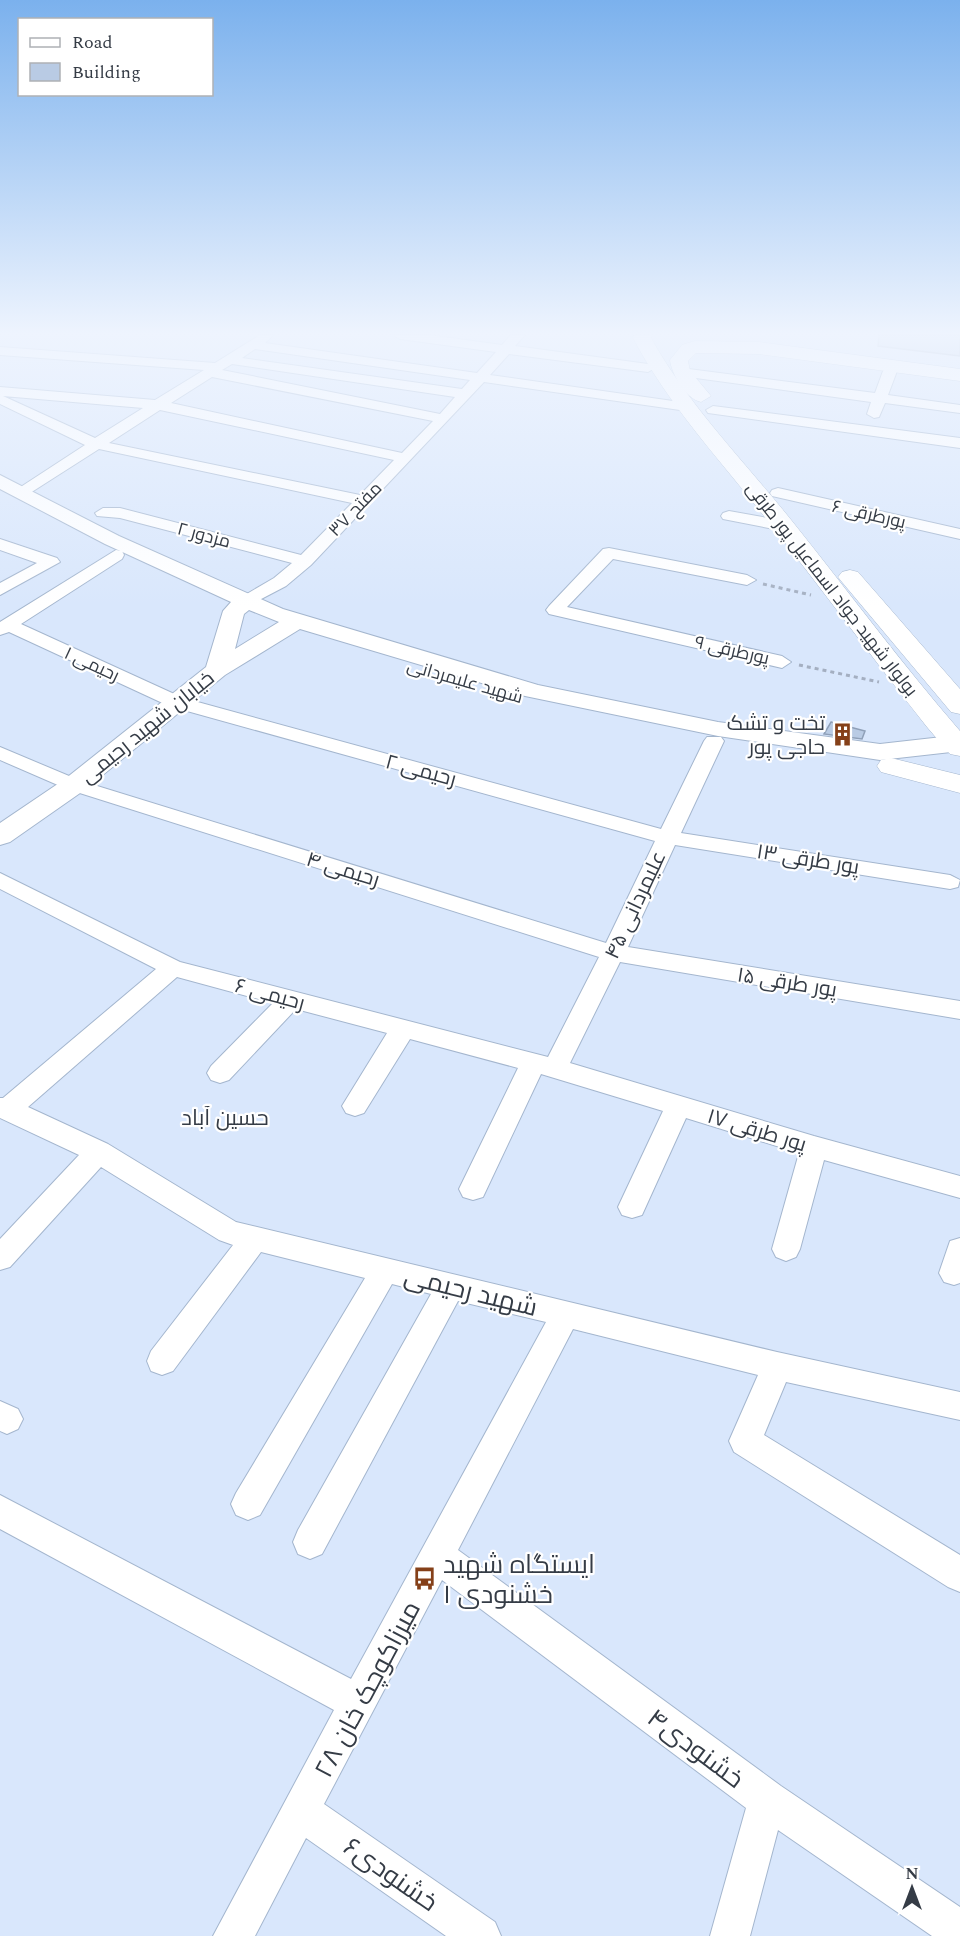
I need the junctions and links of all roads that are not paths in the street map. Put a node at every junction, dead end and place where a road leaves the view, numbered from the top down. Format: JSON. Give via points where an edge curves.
{"nodes":[{"id":1,"x":56,"y":425,"type":"edge"},
{"id":2,"x":125,"y":425,"type":"edge"},
{"id":3,"x":253,"y":425,"type":"edge"},
{"id":4,"x":436,"y":425,"type":"edge"},
{"id":5,"x":713,"y":425,"type":"edge"},
{"id":6,"x":725,"y":425,"type":"edge"},
{"id":7,"x":832,"y":425,"type":"edge"},
{"id":8,"x":870,"y":425,"type":"edge"},
{"id":9,"x":868,"y":430,"type":"junction"},
{"id":10,"x":960,"y":443,"type":"edge"},
{"id":11,"x":95,"y":444,"type":"junction"},
{"id":12,"x":405,"y":458,"type":"junction"},
{"id":13,"x":7,"y":491,"type":"edge"},
{"id":14,"x":778,"y":493,"type":"junction"},
{"id":15,"x":363,"y":501,"type":"junction"},
{"id":16,"x":103,"y":513,"type":"dead end"},
{"id":17,"x":729,"y":516,"type":"dead end"},
{"id":18,"x":784,"y":526,"type":"junction"},
{"id":19,"x":960,"y":534,"type":"edge"},
{"id":20,"x":0,"y":544,"type":"edge"},
{"id":21,"x":123,"y":552,"type":"junction"},
{"id":22,"x":305,"y":561,"type":"junction"},
{"id":23,"x":747,"y":580,"type":"road end"},
{"id":24,"x":0,"y":591,"type":"edge"},
{"id":25,"x":240,"y":607,"type":"junction"},
{"id":26,"x":292,"y":625,"type":"junction"},
{"id":27,"x":4,"y":627,"type":"edge"},
{"id":28,"x":782,"y":662,"type":"road end"},
{"id":29,"x":217,"y":670,"type":"junction"},
{"id":30,"x":176,"y":702,"type":"junction"},
{"id":31,"x":960,"y":706,"type":"edge"},
{"id":32,"x":716,"y":735,"type":"junction"},
{"id":33,"x":959,"y":749,"type":"edge"},
{"id":34,"x":0,"y":753,"type":"edge"},
{"id":35,"x":891,"y":766,"type":"junction"},
{"id":36,"x":960,"y":784,"type":"edge"},
{"id":37,"x":74,"y":785,"type":"junction"},
{"id":38,"x":0,"y":836,"type":"edge"},
{"id":39,"x":666,"y":837,"type":"junction"},
{"id":40,"x":0,"y":880,"type":"edge"},
{"id":41,"x":950,"y":882,"type":"dead end"},
{"id":42,"x":613,"y":953,"type":"junction"},
{"id":43,"x":173,"y":968,"type":"junction"},
{"id":44,"x":291,"y":999,"type":"junction"},
{"id":45,"x":960,"y":1010,"type":"edge"},
{"id":46,"x":403,"y":1029,"type":"junction"},
{"id":47,"x":544,"y":1066,"type":"junction"},
{"id":48,"x":220,"y":1073,"type":"dead end"},
{"id":49,"x":355,"y":1106,"type":"dead end"},
{"id":50,"x":678,"y":1106,"type":"junction"},
{"id":51,"x":4,"y":1109,"type":"edge"},
{"id":52,"x":814,"y":1147,"type":"junction"},
{"id":53,"x":98,"y":1152,"type":"junction"},
{"id":54,"x":960,"y":1187,"type":"edge"},
{"id":55,"x":473,"y":1189,"type":"dead end"},
{"id":56,"x":632,"y":1207,"type":"dead end"},
{"id":57,"x":255,"y":1238,"type":"junction"},
{"id":58,"x":786,"y":1249,"type":"dead end"},
{"id":59,"x":0,"y":1258,"type":"edge"},
{"id":60,"x":386,"y":1270,"type":"junction"},
{"id":61,"x":451,"y":1286,"type":"junction"},
{"id":62,"x":566,"y":1314,"type":"junction"},
{"id":63,"x":162,"y":1361,"type":"dead end"},
{"id":64,"x":777,"y":1366,"type":"junction"},
{"id":65,"x":960,"y":1406,"type":"edge"},
{"id":66,"x":248,"y":1504,"type":"dead end"},
{"id":67,"x":0,"y":1511,"type":"edge"},
{"id":68,"x":310,"y":1542,"type":"dead end"},
{"id":69,"x":438,"y":1556,"type":"junction"},
{"id":70,"x":960,"y":1575,"type":"edge"},
{"id":71,"x":359,"y":1703,"type":"junction"},
{"id":72,"x":767,"y":1800,"type":"junction"},
{"id":73,"x":302,"y":1811,"type":"junction"},
{"id":74,"x":960,"y":1931,"type":"edge"},
{"id":75,"x":234,"y":1936,"type":"edge"},
{"id":76,"x":481,"y":1936,"type":"edge"},
{"id":77,"x":730,"y":1936,"type":"edge"}],
"edges":[{"from":1,"to":11,"type":"street"},
{"from":2,"to":11,"type":"street"},
{"from":3,"to":12,"type":"street"},
{"from":4,"to":12,"type":"street","name":"مفتح ۳۷"},
{"from":5,"to":18,"type":"main road","name":"بولوار شهید جواد اسماعیل پور طرقی"},
{"from":6,"to":14,"type":"main road","name":"بولوار شهید جواد اسماعیل پور طرقی"},
{"from":7,"to":9,"type":"street"},
{"from":8,"to":9,"type":"street"},
{"from":9,"to":10,"type":"street"},
{"from":11,"to":13,"type":"street"},
{"from":11,"to":15,"type":"street"},
{"from":12,"to":15,"type":"street","name":"مفتح ۳۷"},
{"from":13,"to":21,"type":"street","name":"شهید علیمردانی"},
{"from":14,"to":19,"type":"street","name":"پورطرقی ۶"},
{"from":14,"to":31,"type":"main road","name":"بولوار شهید جواد اسماعیل پور طرقی"},
{"from":15,"to":22,"type":"street","name":"مفتح ۳۷"},
{"from":16,"to":22,"type":"street","name":"مزدور ۲","via":[[120,513]]},
{"from":17,"to":18,"type":"street"},
{"from":18,"to":33,"type":"main road","name":"بولوار شهید جواد اسماعیل پور طرقی"},
{"from":20,"to":24,"type":"street","via":[[51,562]]},
{"from":21,"to":25,"type":"street","name":"شهید علیمردانی"},
{"from":21,"to":27,"type":"street"},
{"from":22,"to":25,"type":"street","name":"مفتح ۳۷"},
{"from":23,"to":28,"type":"street","name":"پورطرقی ۹","via":[[609,553],[555,610]]},
{"from":25,"to":26,"type":"street","name":"شهید علیمردانی"},
{"from":25,"to":29,"type":"street"},
{"from":26,"to":29,"type":"street","name":"خیابان شهید رحیمی"},
{"from":26,"to":32,"type":"street","name":"شهید علیمردانی","via":[[520,698]]},
{"from":27,"to":30,"type":"street","name":"رحیمی ۱"},
{"from":29,"to":30,"type":"street","name":"خیابان شهید رحیمی"},
{"from":30,"to":37,"type":"street","name":"خیابان شهید رحیمی"},
{"from":30,"to":39,"type":"street","name":"رحیمی ۲"},
{"from":32,"to":33,"type":"street","name":"شهید علیمردانی","via":[[880,752]]},
{"from":32,"to":35,"type":"street","name":"شهید علیمردانی"},
{"from":32,"to":39,"type":"street","name":"علیمردانی ۴۵"},
{"from":33,"to":35,"type":"street","name":"شهید علیمردانی"},
{"from":34,"to":37,"type":"street","name":"رحیمی ۴"},
{"from":35,"to":36,"type":"main road"},
{"from":37,"to":38,"type":"street","name":"خیابان شهید رحیمی"},
{"from":37,"to":42,"type":"street","name":"رحیمی ۴"},
{"from":39,"to":41,"type":"street","name":"پور طرقی ۱۳"},
{"from":39,"to":42,"type":"street","name":"علیمردانی ۴۵"},
{"from":40,"to":43,"type":"street","name":"رحیمی ۶"},
{"from":42,"to":45,"type":"street","name":"پور طرقی ۱۵"},
{"from":42,"to":47,"type":"street","name":"علیمردانی ۴۵"},
{"from":43,"to":44,"type":"street","name":"رحیمی ۶"},
{"from":43,"to":51,"type":"street"},
{"from":44,"to":46,"type":"street","name":"رحیمی ۶"},
{"from":44,"to":48,"type":"street"},
{"from":46,"to":47,"type":"street","name":"رحیمی ۶"},
{"from":46,"to":49,"type":"street"},
{"from":47,"to":50,"type":"street","name":"پور طرقی ۱۷"},
{"from":47,"to":55,"type":"street","name":"علیمردانی ۴۵"},
{"from":50,"to":52,"type":"street","name":"پور طرقی ۱۷"},
{"from":50,"to":56,"type":"street"},
{"from":51,"to":53,"type":"street","name":"شهید رحیمی"},
{"from":52,"to":54,"type":"street","name":"پور طرقی ۱۷"},
{"from":52,"to":58,"type":"street"},
{"from":53,"to":57,"type":"street","name":"شهید رحیمی","via":[[229,1232]]},
{"from":53,"to":59,"type":"street"},
{"from":57,"to":60,"type":"street","name":"شهید رحیمی"},
{"from":57,"to":63,"type":"street"},
{"from":60,"to":61,"type":"street","name":"شهید رحیمی"},
{"from":60,"to":66,"type":"street"},
{"from":61,"to":62,"type":"street","name":"شهید رحیمی"},
{"from":61,"to":68,"type":"street"},
{"from":62,"to":64,"type":"street","name":"شهید رحیمی"},
{"from":62,"to":69,"type":"street","name":"میرزاکوچک خان ۲۸"},
{"from":64,"to":65,"type":"street","name":"شهید رحیمی"},
{"from":64,"to":70,"type":"street","via":[[745,1441]]},
{"from":67,"to":71,"type":"street"},
{"from":69,"to":71,"type":"street","name":"میرزاکوچک خان ۲۸"},
{"from":69,"to":72,"type":"street","name":"خشنودی۴"},
{"from":71,"to":73,"type":"street","name":"میرزاکوچک خان ۲۸"},
{"from":72,"to":74,"type":"street","name":"خشنودی۴"},
{"from":72,"to":77,"type":"street"},
{"from":73,"to":75,"type":"street","name":"میرزاکوچک خان ۲۸"},
{"from":73,"to":76,"type":"street","name":"خشنودی۶"}]}
